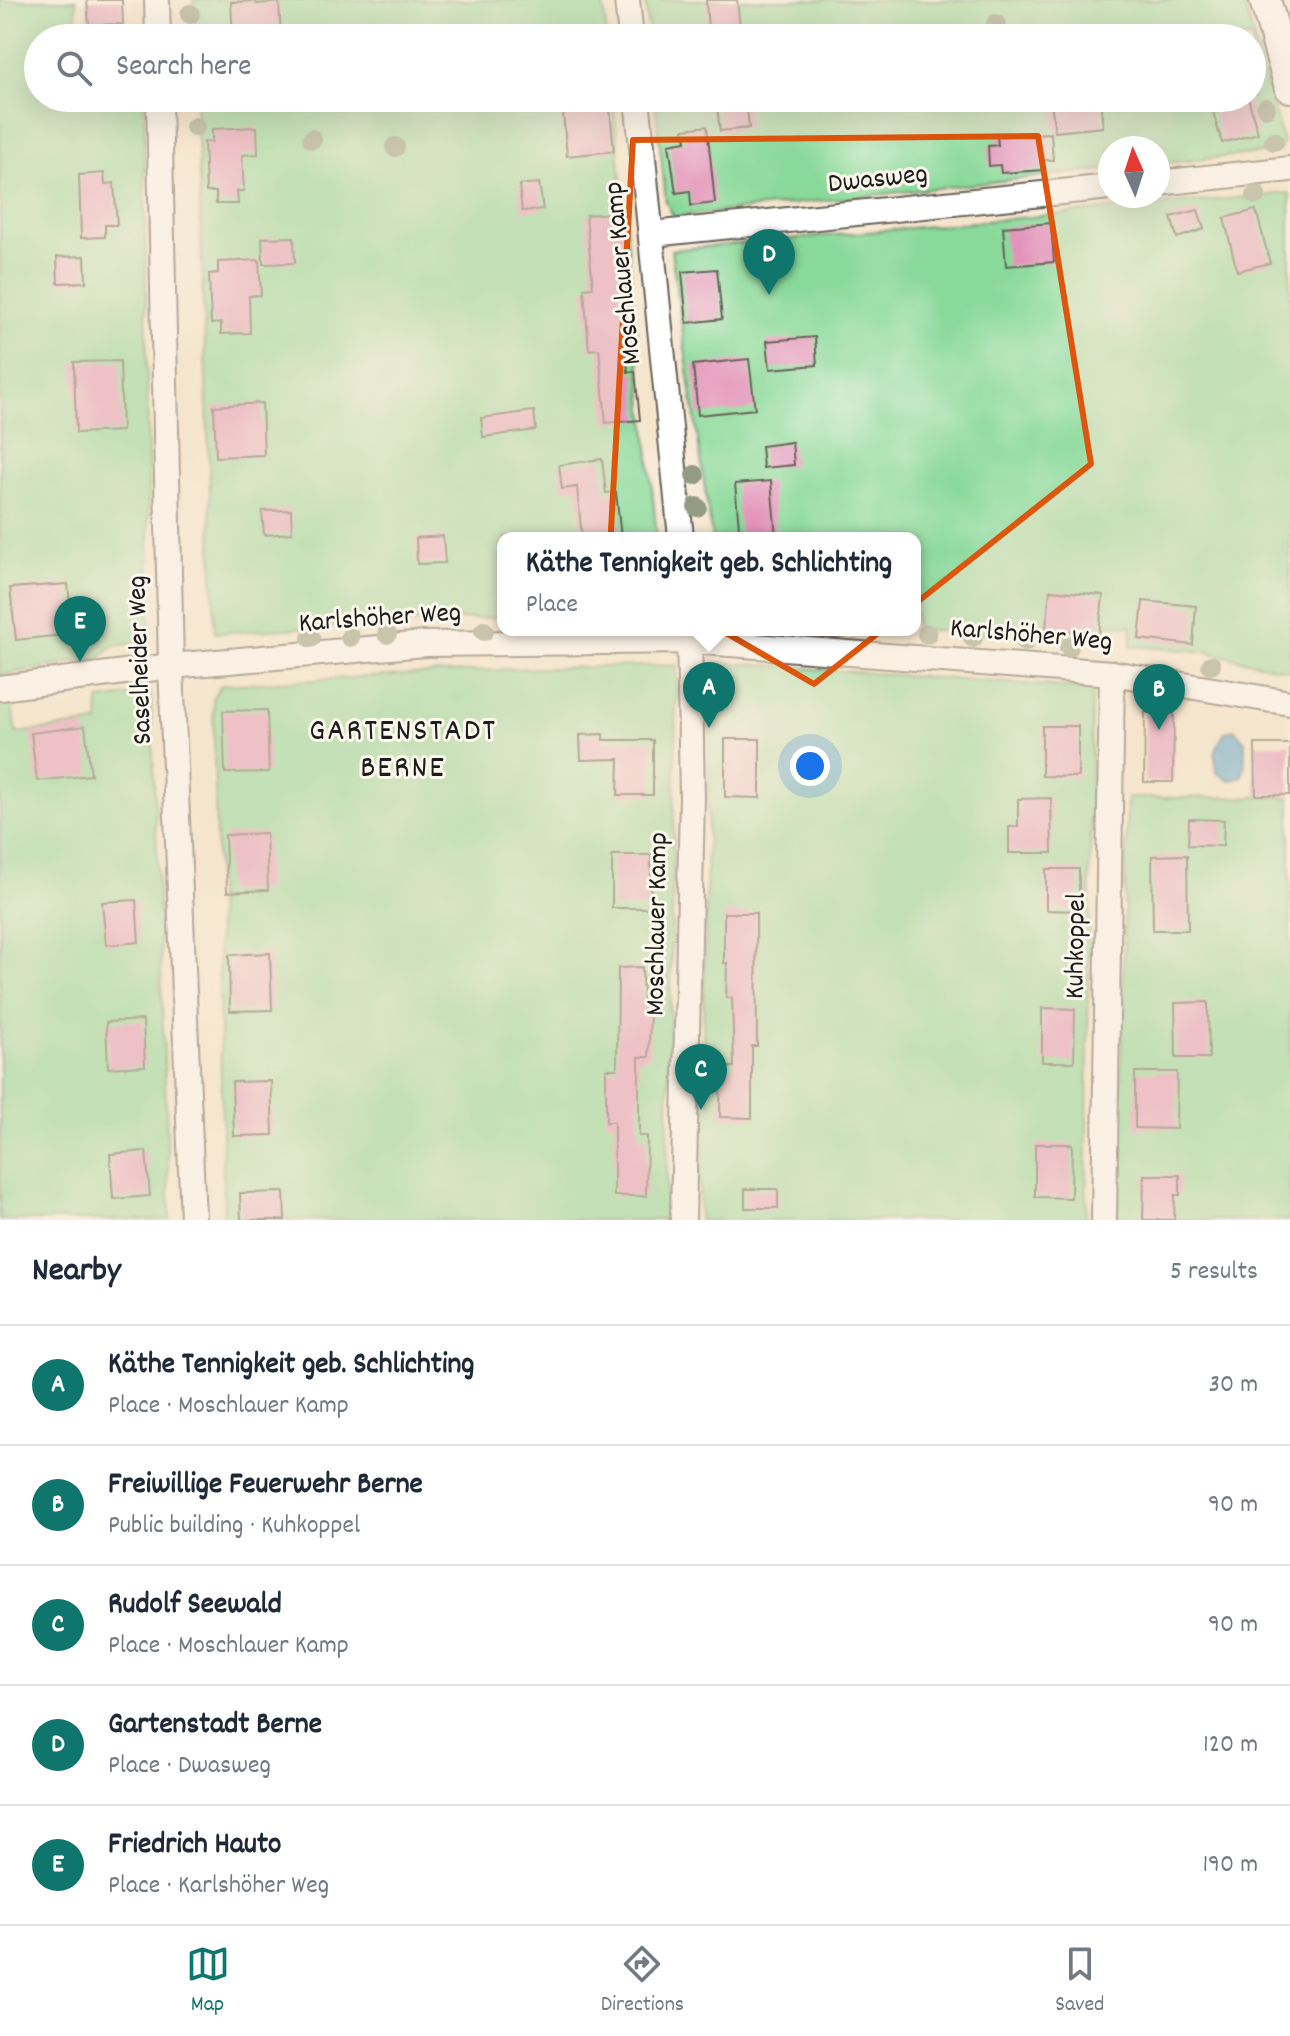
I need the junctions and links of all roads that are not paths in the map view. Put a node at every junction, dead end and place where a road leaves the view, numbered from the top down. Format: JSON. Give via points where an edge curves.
{"nodes":[{"id":1,"x":157,"y":0,"type":"edge"},
{"id":2,"x":627,"y":0,"type":"edge"},
{"id":3,"x":1265,"y":0,"type":"edge"},
{"id":4,"x":158,"y":24,"type":"edge"},
{"id":5,"x":630,"y":24,"type":"edge"},
{"id":6,"x":1290,"y":87,"type":"edge"},
{"id":7,"x":159,"y":112,"type":"edge"},
{"id":8,"x":639,"y":112,"type":"edge"},
{"id":9,"x":1290,"y":169,"type":"edge"},
{"id":10,"x":1170,"y":182,"type":"edge"},
{"id":11,"x":1098,"y":188,"type":"edge"},
{"id":12,"x":652,"y":234,"type":"junction"},
{"id":13,"x":680,"y":532,"type":"edge"},
{"id":14,"x":661,"y":636,"type":"edge"},
{"id":15,"x":690,"y":636,"type":"edge"},
{"id":16,"x":701,"y":636,"type":"edge"},
{"id":17,"x":171,"y":666,"type":"junction"},
{"id":18,"x":1112,"y":673,"type":"junction"},
{"id":19,"x":0,"y":688,"type":"edge"},
{"id":20,"x":1290,"y":703,"type":"edge"},
{"id":21,"x":193,"y":1220,"type":"edge"},
{"id":22,"x":683,"y":1220,"type":"edge"},
{"id":23,"x":1104,"y":1220,"type":"edge"}],
"edges":[{"from":1,"to":4,"type":"street"},
{"from":2,"to":5,"type":"street"},
{"from":3,"to":6,"type":"street"},
{"from":7,"to":17,"type":"street","name":"Saselheider Weg"},
{"from":8,"to":12,"type":"street","name":"Moschlauer Kamp"},
{"from":9,"to":10,"type":"street"},
{"from":11,"to":12,"type":"street","name":"Dwasweg"},
{"from":12,"to":13,"type":"street","name":"Moschlauer Kamp"},
{"from":14,"to":17,"type":"street","name":"Karlshöher Weg","via":[[425,644]]},
{"from":15,"to":22,"type":"street","name":"Moschlauer Kamp"},
{"from":16,"to":18,"type":"street","name":"Karlshöher Weg"},
{"from":17,"to":19,"type":"street","name":"Karlshöher Weg"},
{"from":17,"to":21,"type":"street","name":"Saselheider Weg"},
{"from":18,"to":20,"type":"street","name":"Karlshöher Weg"},
{"from":18,"to":23,"type":"street","name":"Kuhkoppel"}]}
